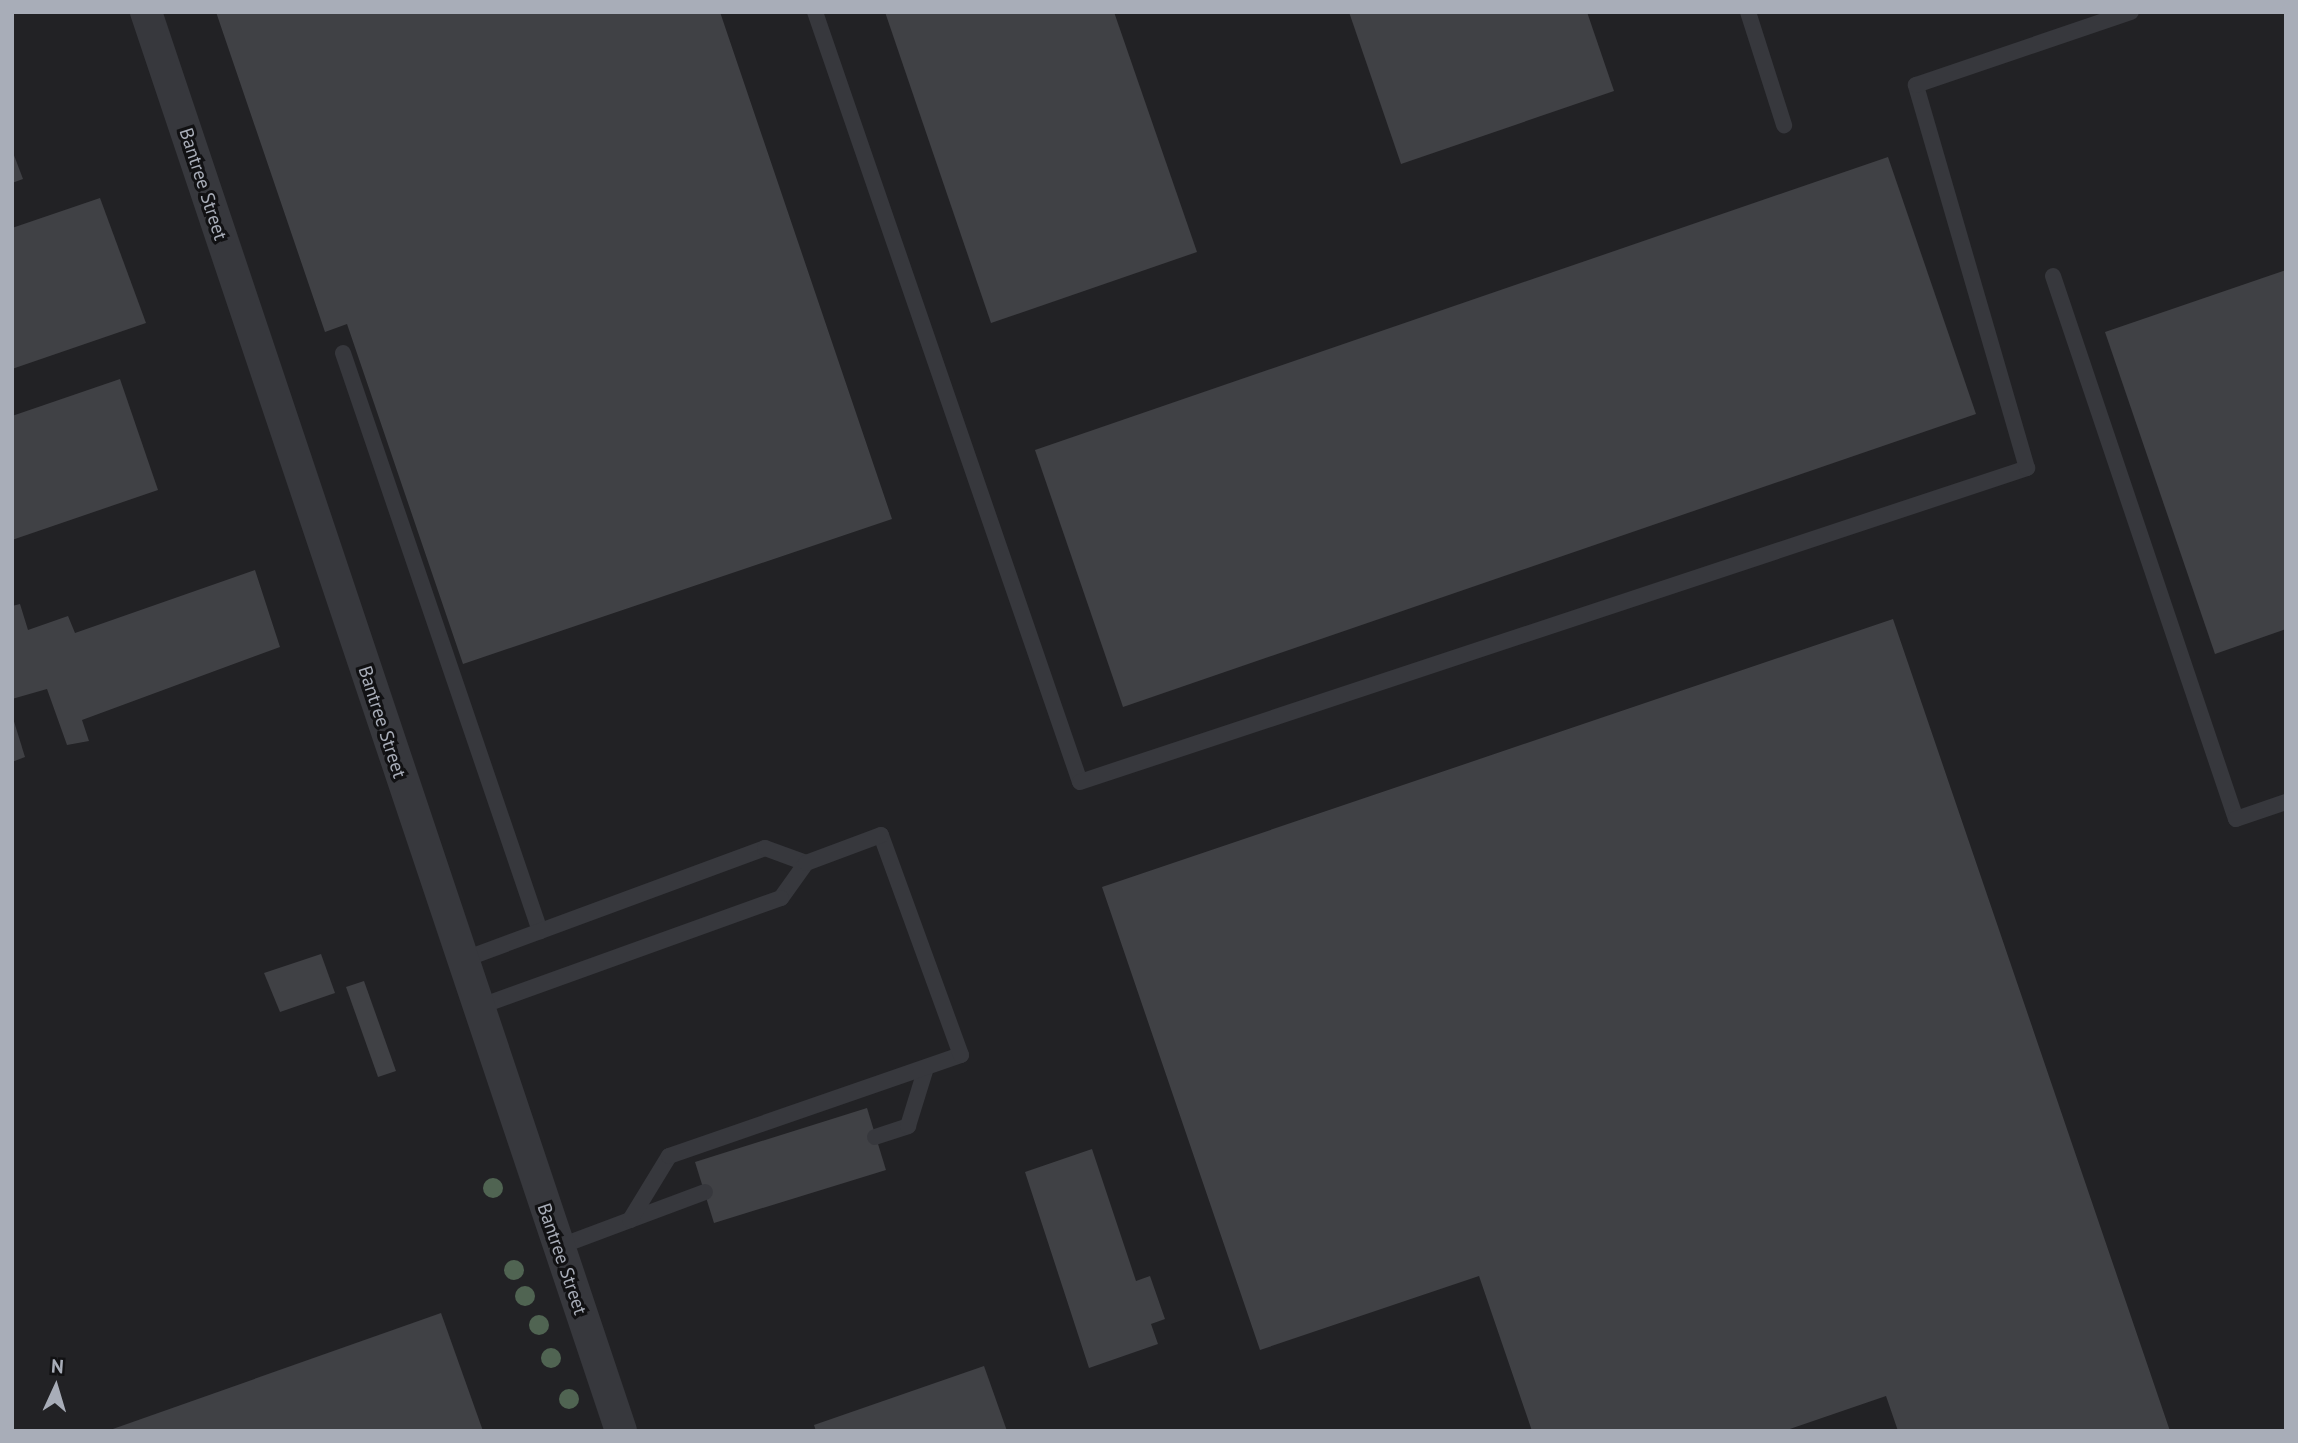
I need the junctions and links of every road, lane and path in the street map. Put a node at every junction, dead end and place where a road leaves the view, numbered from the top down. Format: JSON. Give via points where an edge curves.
{"nodes":[{"id":1,"x":146,"y":12,"type":"edge"},
{"id":2,"x":815,"y":12,"type":"edge"},
{"id":3,"x":1748,"y":12,"type":"edge"},
{"id":4,"x":2131,"y":12,"type":"edge"},
{"id":5,"x":1784,"y":125,"type":"dead end"},
{"id":6,"x":2053,"y":276,"type":"dead end"},
{"id":7,"x":343,"y":353,"type":"dead end"},
{"id":8,"x":2286,"y":802,"type":"edge"},
{"id":9,"x":806,"y":863,"type":"junction"},
{"id":10,"x":540,"y":931,"type":"junction"},
{"id":11,"x":465,"y":959,"type":"junction"},
{"id":12,"x":479,"y":1007,"type":"junction"},
{"id":13,"x":926,"y":1068,"type":"junction"},
{"id":14,"x":875,"y":1137,"type":"dead end"},
{"id":15,"x":705,"y":1192,"type":"dead end"},
{"id":16,"x":630,"y":1220,"type":"junction"},
{"id":17,"x":558,"y":1247,"type":"junction"},
{"id":18,"x":621,"y":1431,"type":"edge"}],
"edges":[{"from":1,"to":11,"type":"street","name":"Bantree Street"},
{"from":2,"to":4,"type":"lane","via":[[1080,782],[2027,468],[1916,85]]},
{"from":3,"to":5,"type":"lane"},
{"from":6,"to":8,"type":"lane","via":[[2236,818]]},
{"from":7,"to":10,"type":"lane"},
{"from":9,"to":10,"type":"lane","via":[[765,848]]},
{"from":9,"to":12,"type":"lane","via":[[781,898]]},
{"from":9,"to":13,"type":"lane","via":[[881,835],[961,1055]]},
{"from":10,"to":11,"type":"lane"},
{"from":11,"to":12,"type":"street","name":"Bantree Street"},
{"from":12,"to":17,"type":"street","name":"Bantree Street"},
{"from":13,"to":14,"type":"lane","via":[[908,1126]]},
{"from":13,"to":16,"type":"lane","via":[[669,1156]]},
{"from":15,"to":16,"type":"lane"},
{"from":16,"to":17,"type":"lane"},
{"from":17,"to":18,"type":"street","name":"Bantree Street"}]}
